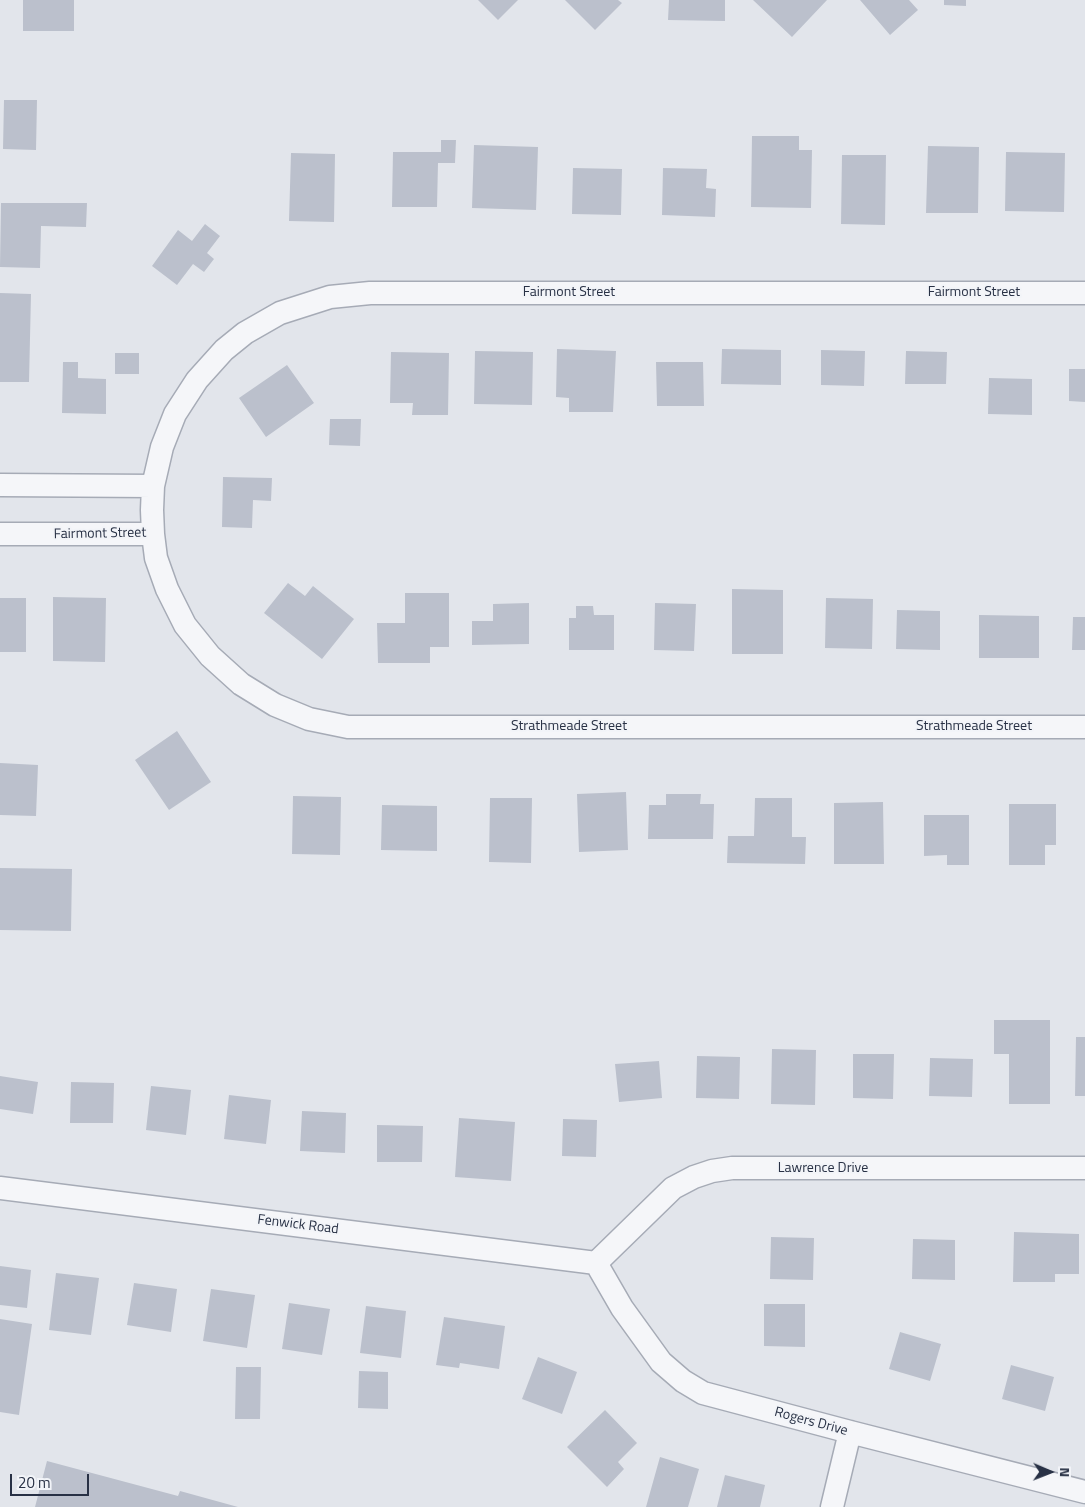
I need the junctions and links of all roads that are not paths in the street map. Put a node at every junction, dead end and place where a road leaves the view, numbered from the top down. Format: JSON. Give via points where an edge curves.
{"nodes":[{"id":1,"x":1085,"y":293,"type":"edge"},
{"id":2,"x":0,"y":485,"type":"edge"},
{"id":3,"x":153,"y":486,"type":"junction"},
{"id":4,"x":0,"y":534,"type":"edge"},
{"id":5,"x":152,"y":534,"type":"junction"},
{"id":6,"x":1085,"y":727,"type":"edge"},
{"id":7,"x":1085,"y":1168,"type":"edge"},
{"id":8,"x":0,"y":1188,"type":"edge"},
{"id":9,"x":596,"y":1263,"type":"junction"},
{"id":10,"x":850,"y":1432,"type":"junction"},
{"id":11,"x":1085,"y":1492,"type":"edge"},
{"id":12,"x":832,"y":1507,"type":"edge"}],
"edges":[{"from":1,"to":3,"type":"street","name":"Fairmont Street","via":[[370,293],[330,297],[280,313],[245,333],[224,350],[197,380],[175,414],[162,447]]},
{"from":2,"to":3,"type":"street"},
{"from":3,"to":5,"type":"street","name":"Fairmont Street"},
{"from":4,"to":5,"type":"street","name":"Fairmont Street"},
{"from":5,"to":6,"type":"street","name":"Strathmeade Street","via":[[167,590],[185,625],[210,656],[241,684],[274,705],[309,719],[348,727]]},
{"from":7,"to":9,"type":"street","name":"Lawrence Drive","via":[[732,1168],[712,1171],[673,1188]]},
{"from":8,"to":9,"type":"street","name":"Fenwick Road"},
{"from":9,"to":10,"type":"street","name":"Rogers Drive","via":[[622,1308],[661,1362],[683,1380],[703,1393]]},
{"from":10,"to":11,"type":"street","name":"Rogers Drive"},
{"from":10,"to":12,"type":"street"}]}
